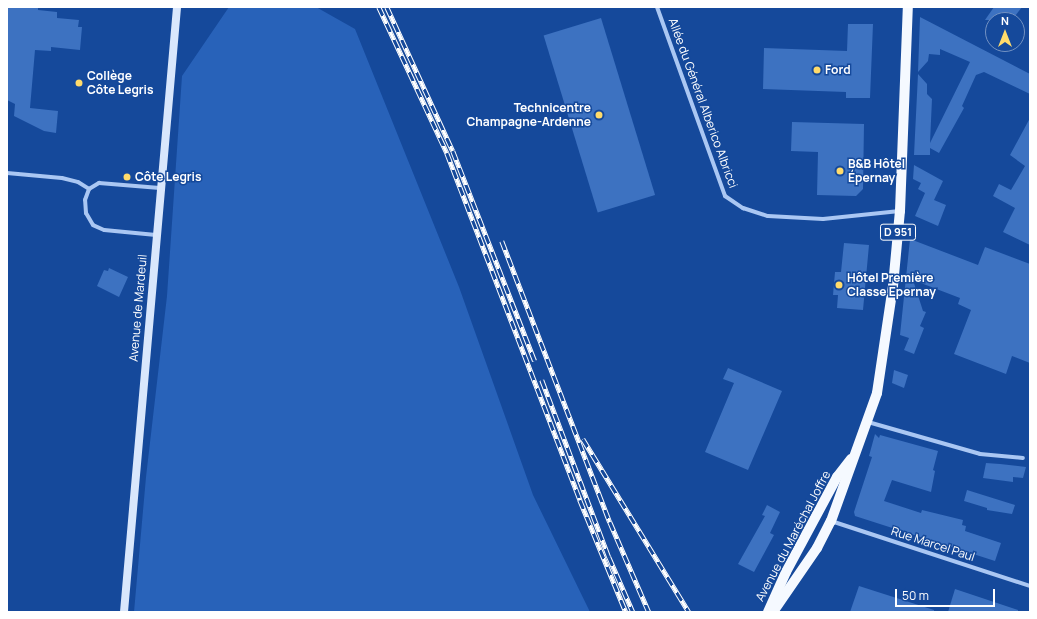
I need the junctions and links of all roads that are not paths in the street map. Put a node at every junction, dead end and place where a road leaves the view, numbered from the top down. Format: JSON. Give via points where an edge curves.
{"nodes":[{"id":1,"x":176,"y":7,"type":"edge"},
{"id":2,"x":656,"y":7,"type":"edge"},
{"id":3,"x":908,"y":7,"type":"edge"},
{"id":4,"x":7,"y":173,"type":"edge"},
{"id":5,"x":160,"y":188,"type":"junction"},
{"id":6,"x":89,"y":189,"type":"junction"},
{"id":7,"x":900,"y":211,"type":"junction"},
{"id":8,"x":156,"y":235,"type":"junction"},
{"id":9,"x":868,"y":422,"type":"junction"},
{"id":10,"x":856,"y":453,"type":"junction"},
{"id":11,"x":1023,"y":458,"type":"dead end"},
{"id":12,"x":831,"y":521,"type":"junction"},
{"id":13,"x":1030,"y":586,"type":"edge"},
{"id":14,"x":124,"y":612,"type":"edge"},
{"id":15,"x":768,"y":612,"type":"edge"},
{"id":16,"x":774,"y":612,"type":"edge"}],
"edges":[{"from":1,"to":5,"type":"street","name":"Avenue de Mardeuil"},
{"from":2,"to":7,"type":"street","name":"Allée du Général Alberico Albricci","via":[[725,196],[743,208],[768,216],[823,219]]},
{"from":3,"to":7,"type":"main road","name":"Avenue du Maréchal Joffre","number":"D 951"},
{"from":4,"to":6,"type":"street","via":[[62,178],[78,182]]},
{"from":5,"to":6,"type":"street","via":[[99,183]]},
{"from":5,"to":8,"type":"street","name":"Avenue de Mardeuil"},
{"from":6,"to":8,"type":"street","via":[[85,200],[86,213],[93,225],[126,234]]},
{"from":7,"to":9,"type":"main road","name":"Avenue du Maréchal Joffre","number":"D 951","via":[[884,358]]},
{"from":8,"to":14,"type":"street","name":"Avenue de Mardeuil"},
{"from":9,"to":10,"type":"main road","name":"Avenue du Maréchal Joffre","number":"D 951"},
{"from":9,"to":11,"type":"street","via":[[980,454]]},
{"from":10,"to":12,"type":"main road","name":"Avenue du Maréchal Joffre","number":"D 951"},
{"from":10,"to":15,"type":"main road","name":"Avenue du Maréchal Joffre","number":"D 951","via":[[837,478],[786,572]]},
{"from":12,"to":13,"type":"street","name":"Rue Marcel Paul"},
{"from":12,"to":16,"type":"main road","name":"Avenue du Maréchal Joffre","number":"D 951","via":[[817,548]]}]}
